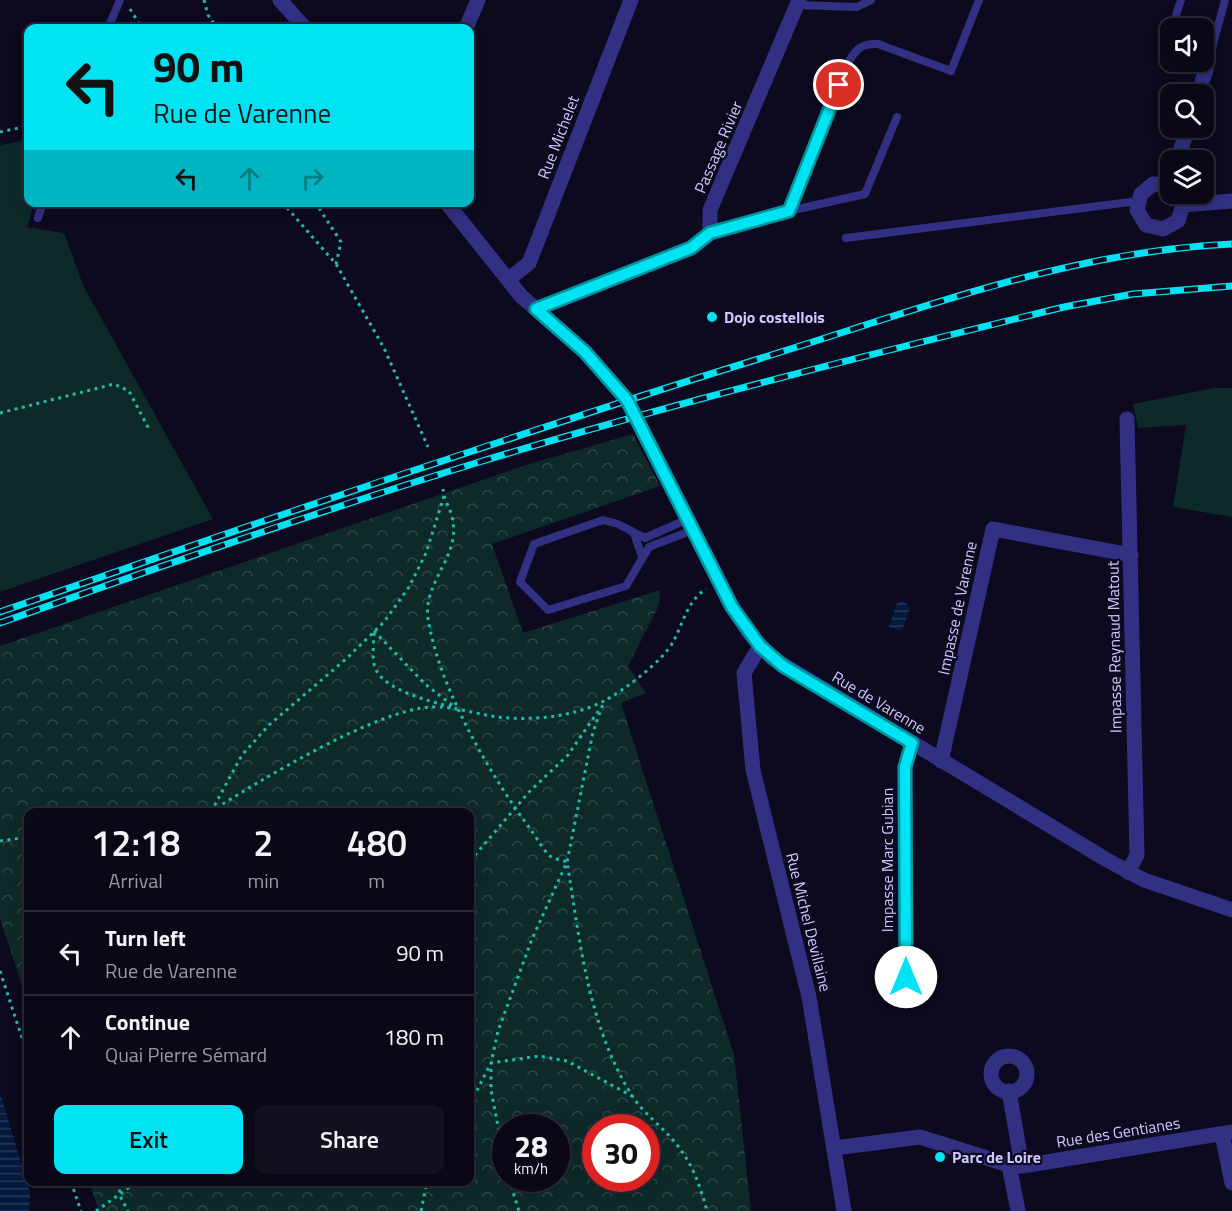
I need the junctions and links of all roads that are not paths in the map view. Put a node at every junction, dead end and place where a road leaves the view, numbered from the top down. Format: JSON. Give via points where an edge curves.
{"nodes":[{"id":1,"x":122,"y":0,"type":"edge"},
{"id":2,"x":477,"y":0,"type":"edge"},
{"id":3,"x":631,"y":0,"type":"edge"},
{"id":4,"x":872,"y":0,"type":"edge"},
{"id":5,"x":979,"y":0,"type":"edge"},
{"id":6,"x":1181,"y":0,"type":"edge"},
{"id":7,"x":1226,"y":0,"type":"edge"},
{"id":8,"x":282,"y":1,"type":"edge"},
{"id":9,"x":798,"y":2,"type":"edge"},
{"id":10,"x":1174,"y":18,"type":"edge"},
{"id":11,"x":110,"y":24,"type":"edge"},
{"id":12,"x":302,"y":24,"type":"edge"},
{"id":13,"x":468,"y":24,"type":"edge"},
{"id":14,"x":1214,"y":37,"type":"edge"},
{"id":15,"x":897,"y":117,"type":"dead end"},
{"id":16,"x":1160,"y":183,"type":"edge"},
{"id":17,"x":1214,"y":198,"type":"edge"},
{"id":18,"x":1138,"y":201,"type":"junction"},
{"id":19,"x":1232,"y":201,"type":"edge"},
{"id":20,"x":1179,"y":204,"type":"edge"},
{"id":21,"x":41,"y":207,"type":"edge"},
{"id":22,"x":450,"y":207,"type":"edge"},
{"id":23,"x":789,"y":211,"type":"junction"},
{"id":24,"x":38,"y":218,"type":"dead end"},
{"id":25,"x":710,"y":233,"type":"junction"},
{"id":26,"x":846,"y":238,"type":"dead end"},
{"id":27,"x":508,"y":280,"type":"junction"},
{"id":28,"x":536,"y":309,"type":"junction"},
{"id":29,"x":1127,"y":419,"type":"dead end"},
{"id":30,"x":691,"y":525,"type":"junction"},
{"id":31,"x":634,"y":533,"type":"junction"},
{"id":32,"x":1131,"y":555,"type":"junction"},
{"id":33,"x":642,"y":556,"type":"junction"},
{"id":34,"x":760,"y":646,"type":"junction"},
{"id":35,"x":912,"y":743,"type":"junction"},
{"id":36,"x":941,"y":761,"type":"junction"},
{"id":37,"x":1128,"y":872,"type":"junction"},
{"id":38,"x":1232,"y":910,"type":"edge"},
{"id":39,"x":906,"y":977,"type":"dead end"},
{"id":40,"x":1009,"y":1091,"type":"dead end"},
{"id":41,"x":1227,"y":1133,"type":"edge"},
{"id":42,"x":835,"y":1148,"type":"junction"},
{"id":43,"x":1016,"y":1165,"type":"junction"},
{"id":44,"x":1232,"y":1183,"type":"edge"},
{"id":45,"x":844,"y":1211,"type":"edge"},
{"id":46,"x":1018,"y":1211,"type":"edge"}],
"edges":[{"from":1,"to":11,"type":"lane"},
{"from":2,"to":13,"type":"street"},
{"from":3,"to":27,"type":"street","name":"Rue Michelet","via":[[528,263]]},
{"from":4,"to":9,"type":"lane","via":[[857,7]]},
{"from":5,"to":23,"type":"lane","via":[[951,71],[878,44],[866,43],[855,52]]},
{"from":6,"to":10,"type":"lane"},
{"from":7,"to":14,"type":"lane"},
{"from":8,"to":12,"type":"street"},
{"from":9,"to":25,"type":"street","name":"Passage Rivier","via":[[710,210]]},
{"from":15,"to":23,"type":"lane","via":[[865,195]]},
{"from":16,"to":18,"type":"street","via":[[1146,188]]},
{"from":17,"to":19,"type":"street"},
{"from":18,"to":20,"type":"street","via":[[1141,218],[1154,229],[1171,226],[1182,213]]},
{"from":18,"to":26,"type":"lane"},
{"from":21,"to":24,"type":"lane"},
{"from":22,"to":27,"type":"street","name":"Rue de Varenne"},
{"from":23,"to":25,"type":"lane"},
{"from":25,"to":28,"type":"street","via":[[691,248]]},
{"from":27,"to":28,"type":"street","name":"Rue de Varenne"},
{"from":28,"to":30,"type":"street","name":"Rue de Varenne","via":[[585,352],[627,400]]},
{"from":29,"to":32,"type":"street","name":"Impasse Reynaud Matout"},
{"from":30,"to":31,"type":"lane","via":[[645,538]]},
{"from":30,"to":33,"type":"lane","via":[[650,547]]},
{"from":30,"to":34,"type":"street","name":"Rue de Varenne","via":[[741,622]]},
{"from":31,"to":33,"type":"lane"},
{"from":31,"to":33,"type":"lane","via":[[603,520],[534,544],[520,582],[548,610],[626,586]]},
{"from":32,"to":36,"type":"street","name":"Impasse de Varenne","via":[[993,529]]},
{"from":32,"to":37,"type":"street","name":"Impasse Reynaud Matout","via":[[1137,855]]},
{"from":34,"to":35,"type":"street","name":"Rue de Varenne","via":[[783,666]]},
{"from":34,"to":42,"type":"street","name":"Rue Michel Devillaine","via":[[744,673],[753,770],[809,997]]},
{"from":35,"to":36,"type":"street","name":"Rue de Varenne"},
{"from":35,"to":39,"type":"street","name":"Impasse Marc Gubian","via":[[905,767]]},
{"from":36,"to":37,"type":"street","name":"Rue de Varenne"},
{"from":37,"to":38,"type":"street","name":"Rue de Varenne"},
{"from":40,"to":43,"type":"street"},
{"from":41,"to":43,"type":"street","name":"Rue des Gentianes"},
{"from":41,"to":44,"type":"street"},
{"from":42,"to":43,"type":"street","name":"Rue des Gentianes","via":[[920,1137]]},
{"from":42,"to":45,"type":"street","name":"Rue Michel Devillaine"},
{"from":43,"to":46,"type":"street"}]}
